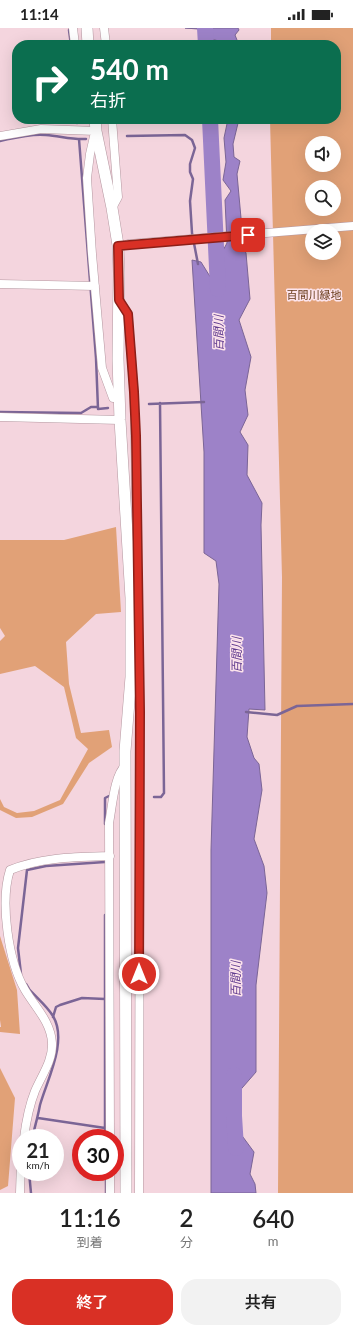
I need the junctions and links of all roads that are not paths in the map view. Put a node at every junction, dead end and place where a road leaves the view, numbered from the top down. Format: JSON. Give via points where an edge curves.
{"nodes":[{"id":1,"x":73,"y":28,"type":"edge"},
{"id":2,"x":87,"y":28,"type":"edge"},
{"id":3,"x":104,"y":28,"type":"edge"},
{"id":4,"x":74,"y":40,"type":"edge"},
{"id":5,"x":88,"y":40,"type":"edge"},
{"id":6,"x":105,"y":40,"type":"edge"},
{"id":7,"x":93,"y":124,"type":"edge"},
{"id":8,"x":95,"y":124,"type":"edge"},
{"id":9,"x":112,"y":124,"type":"edge"},
{"id":10,"x":96,"y":130,"type":"junction"},
{"id":11,"x":0,"y":136,"type":"edge"},
{"id":12,"x":112,"y":208,"type":"junction"},
{"id":13,"x":353,"y":226,"type":"edge"},
{"id":14,"x":123,"y":245,"type":"junction"},
{"id":15,"x":0,"y":284,"type":"edge"},
{"id":16,"x":92,"y":286,"type":"junction"},
{"id":17,"x":119,"y":300,"type":"junction"},
{"id":18,"x":120,"y":398,"type":"junction"},
{"id":19,"x":0,"y":417,"type":"edge"},
{"id":20,"x":120,"y":420,"type":"junction"},
{"id":21,"x":126,"y":765,"type":"junction"},
{"id":22,"x":107,"y":856,"type":"junction"},
{"id":23,"x":25,"y":1129,"type":"edge"},
{"id":24,"x":110,"y":1129,"type":"edge"},
{"id":25,"x":20,"y":1181,"type":"edge"},
{"id":26,"x":110,"y":1181,"type":"edge"},
{"id":27,"x":20,"y":1193,"type":"edge"},
{"id":28,"x":110,"y":1193,"type":"edge"},
{"id":29,"x":126,"y":1193,"type":"edge"},
{"id":30,"x":139,"y":1193,"type":"edge"}],
"edges":[{"from":1,"to":4,"type":"street"},
{"from":2,"to":5,"type":"street"},
{"from":3,"to":6,"type":"street"},
{"from":7,"to":10,"type":"street"},
{"from":8,"to":10,"type":"street"},
{"from":9,"to":12,"type":"street","via":[[118,197]]},
{"from":10,"to":11,"type":"street","via":[[41,129]]},
{"from":10,"to":12,"type":"street"},
{"from":10,"to":16,"type":"street","via":[[87,178]]},
{"from":12,"to":14,"type":"street"},
{"from":13,"to":14,"type":"street"},
{"from":14,"to":17,"type":"street"},
{"from":15,"to":16,"type":"street"},
{"from":16,"to":18,"type":"street","via":[[102,368],[113,398]]},
{"from":17,"to":18,"type":"street","via":[[117,341]]},
{"from":17,"to":30,"type":"street","via":[[128,314],[136,436],[140,712]]},
{"from":18,"to":20,"type":"street"},
{"from":19,"to":20,"type":"street"},
{"from":20,"to":21,"type":"street","via":[[131,598],[131,677]]},
{"from":21,"to":22,"type":"street","via":[[118,776]]},
{"from":21,"to":29,"type":"street"},
{"from":22,"to":23,"type":"street","via":[[29,864],[10,870],[7,876],[2,900],[8,952],[15,972],[43,1016],[52,1043],[51,1056],[35,1091]]},
{"from":22,"to":24,"type":"street"},
{"from":25,"to":27,"type":"street"},
{"from":26,"to":28,"type":"street"}]}
